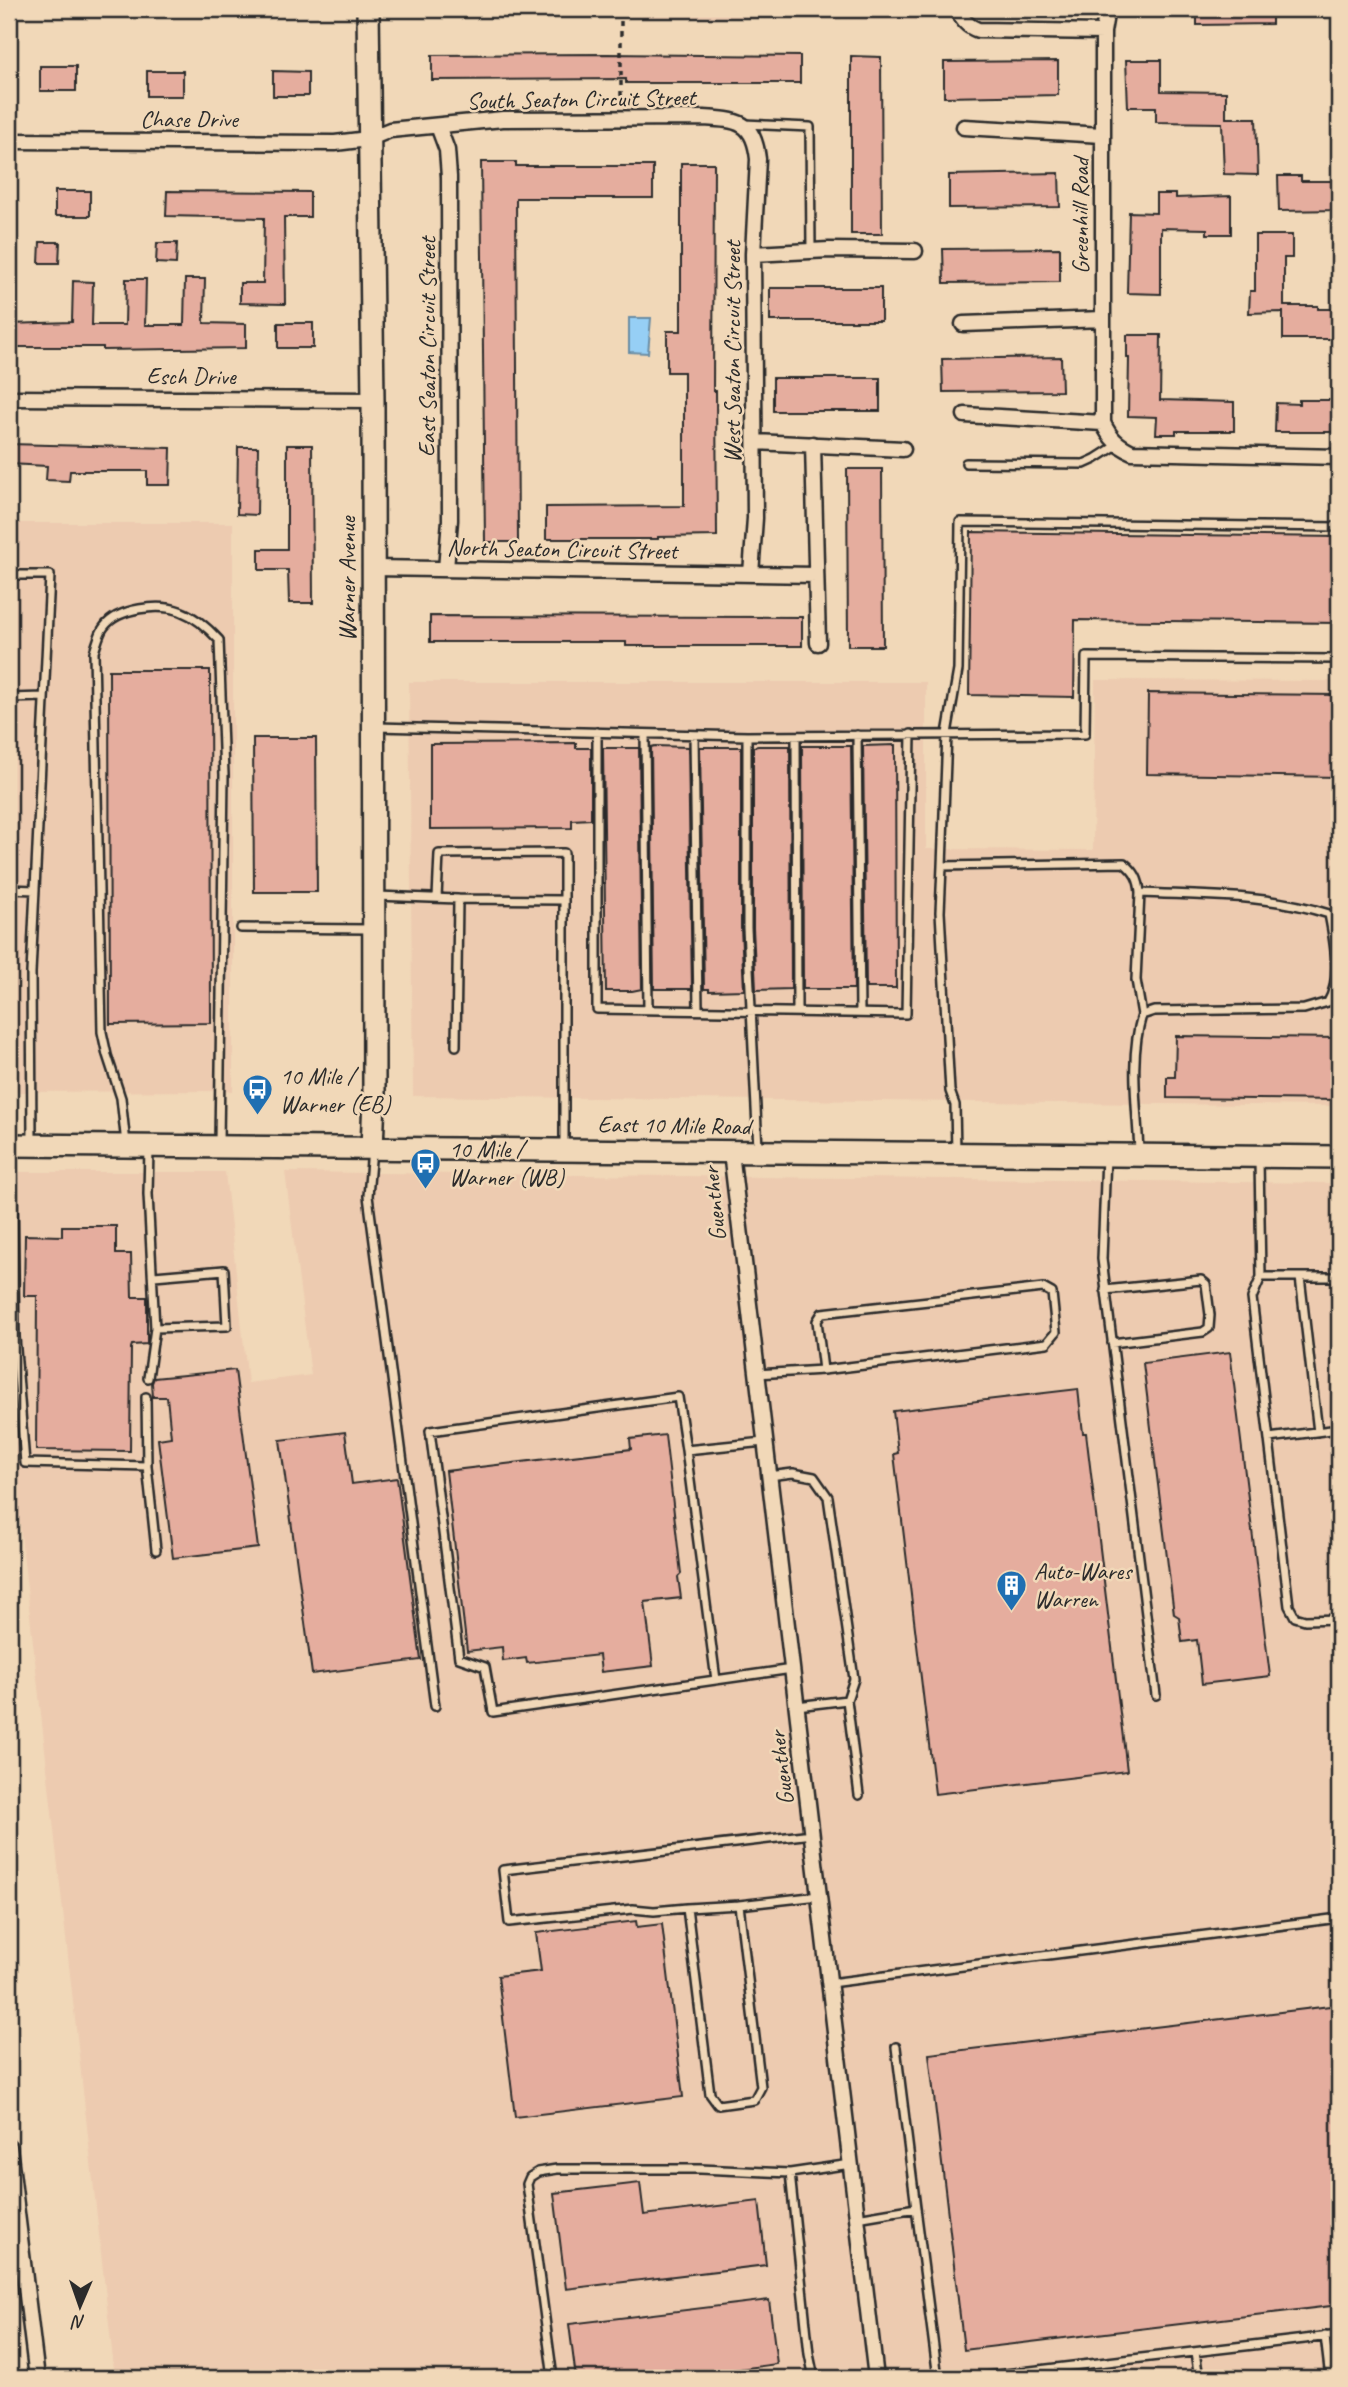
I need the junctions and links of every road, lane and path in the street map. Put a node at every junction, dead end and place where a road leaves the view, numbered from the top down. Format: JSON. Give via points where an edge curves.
{"nodes":[{"id":1,"x":368,"y":9,"type":"edge"},
{"id":2,"x":621,"y":9,"type":"edge"},
{"id":3,"x":958,"y":9,"type":"edge"},
{"id":4,"x":1107,"y":9,"type":"edge"},
{"id":5,"x":1103,"y":32,"type":"junction"},
{"id":6,"x":621,"y":96,"type":"dead end"},
{"id":7,"x":438,"y":126,"type":"junction"},
{"id":8,"x":964,"y":127,"type":"dead end"},
{"id":9,"x":747,"y":128,"type":"junction"},
{"id":10,"x":1102,"y":135,"type":"junction"},
{"id":11,"x":369,"y":139,"type":"junction"},
{"id":12,"x":9,"y":141,"type":"edge"},
{"id":13,"x":811,"y":251,"type":"junction"},
{"id":14,"x":915,"y":251,"type":"dead end"},
{"id":15,"x":753,"y":254,"type":"junction"},
{"id":16,"x":1103,"y":319,"type":"junction"},
{"id":17,"x":963,"y":324,"type":"dead end"},
{"id":18,"x":9,"y":398,"type":"edge"},
{"id":19,"x":373,"y":400,"type":"junction"},
{"id":20,"x":965,"y":415,"type":"dead end"},
{"id":21,"x":1103,"y":423,"type":"junction"},
{"id":22,"x":755,"y":442,"type":"junction"},
{"id":23,"x":813,"y":444,"type":"junction"},
{"id":24,"x":1117,"y":445,"type":"junction"},
{"id":25,"x":903,"y":449,"type":"dead end"},
{"id":26,"x":1339,"y":457,"type":"edge"},
{"id":27,"x":966,"y":463,"type":"dead end"},
{"id":28,"x":1339,"y":527,"type":"edge"},
{"id":29,"x":373,"y":568,"type":"junction"},
{"id":30,"x":446,"y":569,"type":"junction"},
{"id":31,"x":751,"y":574,"type":"junction"},
{"id":32,"x":9,"y":575,"type":"edge"},
{"id":33,"x":816,"y":575,"type":"junction"},
{"id":34,"x":818,"y":643,"type":"dead end"},
{"id":35,"x":1339,"y":659,"type":"edge"},
{"id":36,"x":44,"y":697,"type":"junction"},
{"id":37,"x":9,"y":698,"type":"edge"},
{"id":38,"x":373,"y":727,"type":"junction"},
{"id":39,"x":597,"y":732,"type":"junction"},
{"id":40,"x":645,"y":734,"type":"junction"},
{"id":41,"x":911,"y":734,"type":"junction"},
{"id":42,"x":947,"y":734,"type":"junction"},
{"id":43,"x":694,"y":735,"type":"junction"},
{"id":44,"x":857,"y":735,"type":"junction"},
{"id":45,"x":747,"y":736,"type":"junction"},
{"id":46,"x":796,"y":736,"type":"junction"},
{"id":47,"x":942,"y":866,"type":"junction"},
{"id":48,"x":9,"y":889,"type":"edge"},
{"id":49,"x":35,"y":890,"type":"junction"},
{"id":50,"x":1140,"y":893,"type":"junction"},
{"id":51,"x":374,"y":896,"type":"junction"},
{"id":52,"x":437,"y":898,"type":"junction"},
{"id":53,"x":458,"y":899,"type":"junction"},
{"id":54,"x":564,"y":900,"type":"junction"},
{"id":55,"x":241,"y":928,"type":"dead end"},
{"id":56,"x":374,"y":929,"type":"junction"},
{"id":57,"x":648,"y":1009,"type":"junction"},
{"id":58,"x":698,"y":1009,"type":"junction"},
{"id":59,"x":751,"y":1010,"type":"junction"},
{"id":60,"x":797,"y":1011,"type":"junction"},
{"id":61,"x":860,"y":1013,"type":"junction"},
{"id":62,"x":1142,"y":1015,"type":"junction"},
{"id":63,"x":456,"y":1046,"type":"dead end"},
{"id":64,"x":18,"y":1145,"type":"edge"},
{"id":65,"x":149,"y":1145,"type":"junction"},
{"id":66,"x":127,"y":1146,"type":"junction"},
{"id":67,"x":219,"y":1147,"type":"junction"},
{"id":68,"x":372,"y":1149,"type":"junction"},
{"id":69,"x":564,"y":1149,"type":"junction"},
{"id":70,"x":731,"y":1152,"type":"junction"},
{"id":71,"x":758,"y":1152,"type":"junction"},
{"id":72,"x":956,"y":1154,"type":"junction"},
{"id":73,"x":1106,"y":1155,"type":"junction"},
{"id":74,"x":1139,"y":1155,"type":"junction"},
{"id":75,"x":1259,"y":1156,"type":"junction"},
{"id":76,"x":1339,"y":1157,"type":"edge"},
{"id":77,"x":154,"y":1276,"type":"junction"},
{"id":78,"x":1300,"y":1277,"type":"junction"},
{"id":79,"x":1339,"y":1277,"type":"edge"},
{"id":80,"x":1261,"y":1278,"type":"junction"},
{"id":81,"x":1105,"y":1290,"type":"junction"},
{"id":82,"x":155,"y":1328,"type":"junction"},
{"id":83,"x":1112,"y":1343,"type":"junction"},
{"id":84,"x":823,"y":1370,"type":"junction"},
{"id":85,"x":756,"y":1374,"type":"junction"},
{"id":86,"x":148,"y":1378,"type":"dead end"},
{"id":87,"x":146,"y":1397,"type":"dead end"},
{"id":88,"x":1339,"y":1429,"type":"edge"},
{"id":89,"x":1318,"y":1432,"type":"junction"},
{"id":90,"x":1269,"y":1438,"type":"junction"},
{"id":91,"x":764,"y":1442,"type":"junction"},
{"id":92,"x":686,"y":1450,"type":"junction"},
{"id":93,"x":148,"y":1466,"type":"junction"},
{"id":94,"x":769,"y":1476,"type":"junction"},
{"id":95,"x":156,"y":1550,"type":"dead end"},
{"id":96,"x":1339,"y":1619,"type":"edge"},
{"id":97,"x":792,"y":1669,"type":"junction"},
{"id":98,"x":716,"y":1680,"type":"junction"},
{"id":99,"x":1156,"y":1695,"type":"dead end"},
{"id":100,"x":847,"y":1700,"type":"junction"},
{"id":101,"x":435,"y":1706,"type":"dead end"},
{"id":102,"x":796,"y":1706,"type":"junction"},
{"id":103,"x":859,"y":1795,"type":"dead end"},
{"id":104,"x":812,"y":1835,"type":"junction"},
{"id":105,"x":819,"y":1896,"type":"junction"},
{"id":106,"x":739,"y":1905,"type":"junction"},
{"id":107,"x":687,"y":1909,"type":"junction"},
{"id":108,"x":1339,"y":1918,"type":"edge"},
{"id":109,"x":830,"y":1983,"type":"junction"},
{"id":110,"x":896,"y":2047,"type":"dead end"},
{"id":111,"x":9,"y":2147,"type":"edge"},
{"id":112,"x":851,"y":2164,"type":"junction"},
{"id":113,"x":789,"y":2173,"type":"junction"},
{"id":114,"x":916,"y":2208,"type":"junction"},
{"id":115,"x":858,"y":2218,"type":"junction"},
{"id":116,"x":1339,"y":2334,"type":"edge"},
{"id":117,"x":1325,"y":2336,"type":"junction"},
{"id":118,"x":1195,"y":2351,"type":"junction"},
{"id":119,"x":37,"y":2378,"type":"edge"},
{"id":120,"x":553,"y":2378,"type":"edge"},
{"id":121,"x":814,"y":2378,"type":"edge"},
{"id":122,"x":876,"y":2378,"type":"edge"},
{"id":123,"x":937,"y":2378,"type":"edge"},
{"id":124,"x":970,"y":2378,"type":"edge"},
{"id":125,"x":1199,"y":2378,"type":"edge"},
{"id":126,"x":1330,"y":2378,"type":"edge"}],
"edges":[{"from":1,"to":11,"type":"main road","name":"Warner Avenue"},
{"from":2,"to":6,"type":"path"},
{"from":3,"to":5,"type":"street","via":[[969,27],[978,30]]},
{"from":4,"to":5,"type":"street","name":"Greenhill Road"},
{"from":5,"to":10,"type":"street","name":"Greenhill Road"},
{"from":7,"to":9,"type":"street","name":"South Seaton Circuit Street","via":[[517,119],[704,118],[725,119]]},
{"from":7,"to":11,"type":"street","name":"South Seaton Circuit Street","via":[[390,130]]},
{"from":7,"to":30,"type":"street","name":"East Seaton Circuit Street","via":[[447,150],[449,177],[450,520]]},
{"from":8,"to":10,"type":"street"},
{"from":9,"to":13,"type":"lane","via":[[810,127]]},
{"from":9,"to":15,"type":"street","name":"West Seaton Circuit Street","via":[[757,144],[758,159]]},
{"from":10,"to":16,"type":"street","name":"Greenhill Road"},
{"from":11,"to":12,"type":"street","name":"Chase Drive","via":[[335,143]]},
{"from":11,"to":19,"type":"main road","name":"Warner Avenue"},
{"from":13,"to":14,"type":"street"},
{"from":13,"to":15,"type":"street"},
{"from":15,"to":22,"type":"street","name":"West Seaton Circuit Street"},
{"from":16,"to":17,"type":"street"},
{"from":16,"to":21,"type":"street","name":"Greenhill Road"},
{"from":18,"to":19,"type":"street","name":"Esch Drive"},
{"from":19,"to":29,"type":"main road","name":"Warner Avenue"},
{"from":20,"to":21,"type":"street"},
{"from":21,"to":24,"type":"street"},
{"from":22,"to":23,"type":"street"},
{"from":22,"to":31,"type":"street","name":"West Seaton Circuit Street"},
{"from":23,"to":25,"type":"street"},
{"from":23,"to":33,"type":"street"},
{"from":24,"to":26,"type":"street","via":[[1132,452],[1181,455]]},
{"from":24,"to":27,"type":"lane","via":[[1083,464]]},
{"from":28,"to":42,"type":"lane","via":[[960,522],[958,670]]},
{"from":29,"to":30,"type":"street","name":"North Seaton Circuit Street"},
{"from":29,"to":38,"type":"main road","name":"Warner Avenue"},
{"from":30,"to":31,"type":"street","name":"North Seaton Circuit Street"},
{"from":31,"to":33,"type":"street","name":"North Seaton Circuit Street"},
{"from":32,"to":36,"type":"lane","via":[[50,575]]},
{"from":33,"to":34,"type":"street"},
{"from":35,"to":42,"type":"lane","via":[[1086,657],[1085,734]]},
{"from":36,"to":37,"type":"lane"},
{"from":36,"to":49,"type":"lane"},
{"from":38,"to":39,"type":"lane"},
{"from":38,"to":51,"type":"main road","name":"Warner Avenue"},
{"from":39,"to":40,"type":"lane"},
{"from":39,"to":57,"type":"lane","via":[[597,1009]]},
{"from":40,"to":43,"type":"lane"},
{"from":40,"to":57,"type":"lane"},
{"from":41,"to":42,"type":"lane"},
{"from":41,"to":44,"type":"lane"},
{"from":41,"to":61,"type":"lane","via":[[906,1014]]},
{"from":42,"to":47,"type":"lane"},
{"from":43,"to":45,"type":"lane"},
{"from":43,"to":58,"type":"lane"},
{"from":44,"to":46,"type":"lane"},
{"from":44,"to":61,"type":"lane"},
{"from":45,"to":46,"type":"lane"},
{"from":45,"to":59,"type":"lane"},
{"from":46,"to":60,"type":"lane"},
{"from":47,"to":50,"type":"lane","via":[[1124,863],[1133,870]]},
{"from":47,"to":72,"type":"lane","via":[[940,912]]},
{"from":48,"to":49,"type":"lane"},
{"from":49,"to":64,"type":"lane"},
{"from":50,"to":62,"type":"lane","via":[[1136,980]]},
{"from":50,"to":62,"type":"lane","via":[[1298,904],[1329,914],[1335,942],[1334,991],[1328,1002],[1304,1009],[1154,1011]]},
{"from":51,"to":52,"type":"lane"},
{"from":51,"to":56,"type":"main road","name":"Warner Avenue"},
{"from":52,"to":53,"type":"lane"},
{"from":52,"to":54,"type":"lane","via":[[439,854],[565,853]]},
{"from":53,"to":54,"type":"lane"},
{"from":53,"to":63,"type":"lane"},
{"from":54,"to":69,"type":"lane"},
{"from":55,"to":56,"type":"lane"},
{"from":56,"to":68,"type":"main road","name":"Warner Avenue"},
{"from":57,"to":58,"type":"lane"},
{"from":58,"to":59,"type":"lane"},
{"from":59,"to":60,"type":"lane"},
{"from":59,"to":71,"type":"lane"},
{"from":60,"to":61,"type":"lane"},
{"from":62,"to":74,"type":"lane","via":[[1135,1063]]},
{"from":64,"to":66,"type":"main road","name":"East 10 Mile Road"},
{"from":64,"to":93,"type":"lane","via":[[15,1337],[25,1462]]},
{"from":65,"to":66,"type":"main road","name":"East 10 Mile Road"},
{"from":65,"to":67,"type":"main road","name":"East 10 Mile Road"},
{"from":65,"to":77,"type":"lane"},
{"from":66,"to":67,"type":"lane","via":[[121,1098],[102,1032],[94,652],[103,627],[119,613],[143,608],[178,610],[203,623],[219,640],[224,775]]},
{"from":67,"to":68,"type":"main road","name":"East 10 Mile Road"},
{"from":68,"to":69,"type":"main road","name":"East 10 Mile Road"},
{"from":68,"to":101,"type":"lane","via":[[368,1196]]},
{"from":69,"to":70,"type":"main road","name":"East 10 Mile Road"},
{"from":70,"to":71,"type":"main road","name":"East 10 Mile Road"},
{"from":70,"to":85,"type":"street","name":"Guenther"},
{"from":71,"to":72,"type":"main road","name":"East 10 Mile Road"},
{"from":72,"to":73,"type":"main road","name":"East 10 Mile Road"},
{"from":73,"to":74,"type":"main road","name":"East 10 Mile Road"},
{"from":73,"to":81,"type":"lane"},
{"from":74,"to":75,"type":"main road","name":"East 10 Mile Road"},
{"from":75,"to":76,"type":"main road","name":"East 10 Mile Road"},
{"from":75,"to":80,"type":"lane"},
{"from":77,"to":82,"type":"lane"},
{"from":77,"to":82,"type":"lane","via":[[223,1270],[227,1326]]},
{"from":78,"to":79,"type":"lane"},
{"from":78,"to":80,"type":"lane"},
{"from":78,"to":89,"type":"lane"},
{"from":80,"to":90,"type":"lane","via":[[1252,1298]]},
{"from":81,"to":83,"type":"lane"},
{"from":81,"to":83,"type":"lane","via":[[1201,1280],[1206,1284],[1210,1315],[1209,1328],[1203,1332]]},
{"from":82,"to":86,"type":"lane"},
{"from":83,"to":99,"type":"lane"},
{"from":84,"to":84,"type":"lane","via":[[1046,1343],[1056,1332],[1052,1293],[1043,1288],[822,1313],[817,1321]]},
{"from":84,"to":85,"type":"lane"},
{"from":85,"to":91,"type":"street","name":"Guenther"},
{"from":87,"to":93,"type":"lane"},
{"from":88,"to":89,"type":"lane"},
{"from":89,"to":90,"type":"lane"},
{"from":90,"to":96,"type":"lane","via":[[1289,1605],[1295,1617],[1305,1620]]},
{"from":91,"to":92,"type":"lane"},
{"from":91,"to":94,"type":"street","name":"Guenther"},
{"from":92,"to":98,"type":"lane"},
{"from":92,"to":98,"type":"lane","via":[[678,1397],[430,1431],[460,1658],[485,1667],[493,1712]]},
{"from":93,"to":95,"type":"lane"},
{"from":94,"to":97,"type":"street","name":"Guenther"},
{"from":94,"to":100,"type":"lane","via":[[793,1473],[814,1477],[828,1497],[854,1679]]},
{"from":97,"to":98,"type":"lane"},
{"from":97,"to":102,"type":"street","name":"Guenther"},
{"from":100,"to":102,"type":"lane"},
{"from":100,"to":103,"type":"lane"},
{"from":102,"to":104,"type":"street","name":"Guenther"},
{"from":104,"to":105,"type":"street","name":"Guenther"},
{"from":104,"to":107,"type":"lane","via":[[502,1870],[509,1922],[633,1909]]},
{"from":105,"to":106,"type":"lane"},
{"from":105,"to":109,"type":"street","name":"Guenther"},
{"from":106,"to":107,"type":"lane"},
{"from":106,"to":107,"type":"lane","via":[[761,2087],[754,2101],[719,2105],[710,2094]]},
{"from":108,"to":109,"type":"lane"},
{"from":109,"to":112,"type":"street","name":"Guenther"},
{"from":110,"to":114,"type":"lane"},
{"from":111,"to":119,"type":"street"},
{"from":112,"to":113,"type":"lane"},
{"from":112,"to":115,"type":"street","name":"Guenther"},
{"from":113,"to":120,"type":"lane","via":[[557,2169],[530,2177],[527,2184]]},
{"from":113,"to":121,"type":"lane"},
{"from":114,"to":115,"type":"lane"},
{"from":114,"to":123,"type":"lane"},
{"from":115,"to":122,"type":"street","name":"Guenther"},
{"from":116,"to":117,"type":"lane"},
{"from":117,"to":118,"type":"lane"},
{"from":117,"to":126,"type":"lane"},
{"from":118,"to":124,"type":"lane"},
{"from":118,"to":125,"type":"lane"}]}
